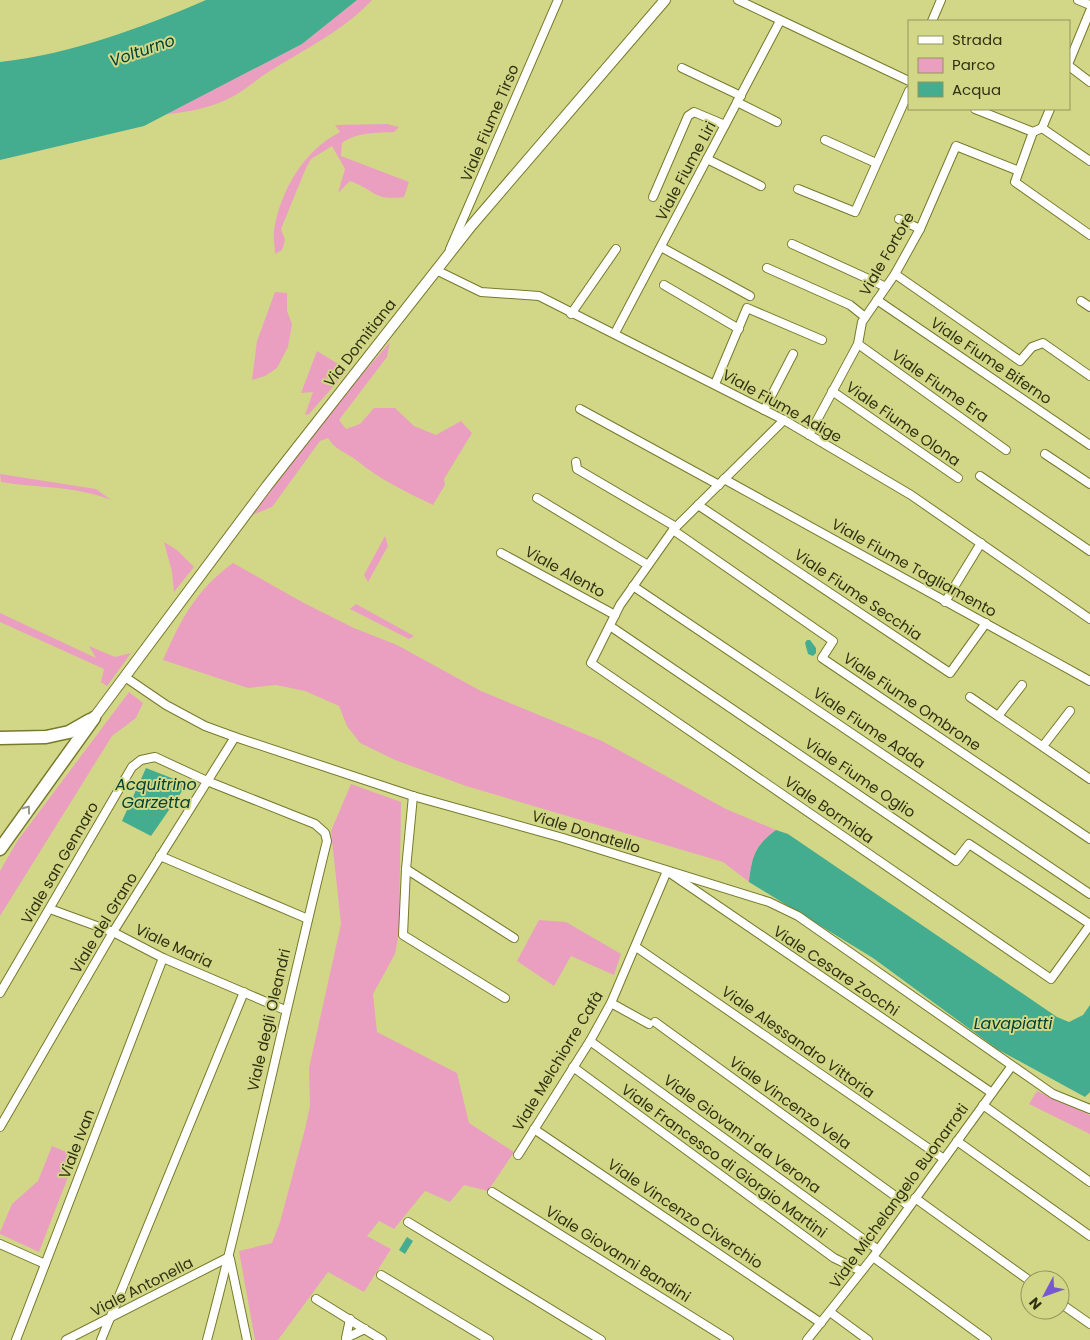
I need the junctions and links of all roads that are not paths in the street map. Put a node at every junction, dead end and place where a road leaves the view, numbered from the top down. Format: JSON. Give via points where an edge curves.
{"nodes":[{"id":1,"x":558,"y":0,"type":"edge"},
{"id":2,"x":665,"y":0,"type":"edge"},
{"id":3,"x":738,"y":0,"type":"edge"},
{"id":4,"x":758,"y":0,"type":"edge"},
{"id":5,"x":941,"y":0,"type":"edge"},
{"id":6,"x":1078,"y":0,"type":"edge"},
{"id":7,"x":1090,"y":5,"type":"edge"},
{"id":8,"x":754,"y":8,"type":"junction"},
{"id":9,"x":1090,"y":11,"type":"edge"},
{"id":10,"x":932,"y":20,"type":"edge"},
{"id":11,"x":780,"y":21,"type":"junction"},
{"id":12,"x":1070,"y":60,"type":"edge"},
{"id":13,"x":1070,"y":67,"type":"edge"},
{"id":14,"x":682,"y":68,"type":"dead end"},
{"id":15,"x":908,"y":79,"type":"edge"},
{"id":16,"x":1090,"y":82,"type":"edge"},
{"id":17,"x":908,"y":93,"type":"edge"},
{"id":18,"x":739,"y":99,"type":"junction"},
{"id":19,"x":978,"y":110,"type":"edge"},
{"id":20,"x":1050,"y":110,"type":"edge"},
{"id":21,"x":777,"y":122,"type":"dead end"},
{"id":22,"x":725,"y":125,"type":"junction"},
{"id":23,"x":1042,"y":128,"type":"junction"},
{"id":24,"x":1033,"y":132,"type":"junction"},
{"id":25,"x":824,"y":140,"type":"dead end"},
{"id":26,"x":707,"y":159,"type":"junction"},
{"id":27,"x":1090,"y":161,"type":"edge"},
{"id":28,"x":876,"y":163,"type":"junction"},
{"id":29,"x":1019,"y":171,"type":"junction"},
{"id":30,"x":761,"y":186,"type":"dead end"},
{"id":31,"x":798,"y":189,"type":"dead end"},
{"id":32,"x":653,"y":197,"type":"dead end"},
{"id":33,"x":899,"y":219,"type":"dead end"},
{"id":34,"x":920,"y":229,"type":"junction"},
{"id":35,"x":1090,"y":235,"type":"edge"},
{"id":36,"x":792,"y":244,"type":"dead end"},
{"id":37,"x":661,"y":247,"type":"junction"},
{"id":38,"x":616,"y":249,"type":"dead end"},
{"id":39,"x":446,"y":258,"type":"junction"},
{"id":40,"x":767,"y":268,"type":"dead end"},
{"id":41,"x":436,"y":270,"type":"junction"},
{"id":42,"x":895,"y":274,"type":"junction"},
{"id":43,"x":664,"y":285,"type":"dead end"},
{"id":44,"x":886,"y":287,"type":"junction"},
{"id":45,"x":750,"y":296,"type":"dead end"},
{"id":46,"x":877,"y":300,"type":"junction"},
{"id":47,"x":1081,"y":301,"type":"dead end"},
{"id":48,"x":1090,"y":307,"type":"edge"},
{"id":49,"x":571,"y":314,"type":"junction"},
{"id":50,"x":866,"y":317,"type":"junction"},
{"id":51,"x":739,"y":329,"type":"junction"},
{"id":52,"x":615,"y":333,"type":"junction"},
{"id":53,"x":822,"y":340,"type":"dead end"},
{"id":54,"x":858,"y":344,"type":"junction"},
{"id":55,"x":793,"y":354,"type":"dead end"},
{"id":56,"x":1090,"y":376,"type":"edge"},
{"id":57,"x":715,"y":384,"type":"junction"},
{"id":58,"x":832,"y":392,"type":"junction"},
{"id":59,"x":580,"y":409,"type":"dead end"},
{"id":60,"x":764,"y":410,"type":"junction"},
{"id":61,"x":784,"y":420,"type":"junction"},
{"id":62,"x":809,"y":435,"type":"junction"},
{"id":63,"x":1090,"y":445,"type":"edge"},
{"id":64,"x":1006,"y":450,"type":"dead end"},
{"id":65,"x":1045,"y":454,"type":"dead end"},
{"id":66,"x":576,"y":462,"type":"dead end"},
{"id":67,"x":980,"y":476,"type":"dead end"},
{"id":68,"x":958,"y":478,"type":"dead end"},
{"id":69,"x":721,"y":482,"type":"junction"},
{"id":70,"x":1090,"y":484,"type":"edge"},
{"id":71,"x":537,"y":498,"type":"dead end"},
{"id":72,"x":698,"y":505,"type":"junction"},
{"id":73,"x":675,"y":528,"type":"junction"},
{"id":74,"x":981,"y":543,"type":"junction"},
{"id":75,"x":1090,"y":551,"type":"edge"},
{"id":76,"x":502,"y":553,"type":"dead end"},
{"id":77,"x":648,"y":565,"type":"junction"},
{"id":78,"x":633,"y":586,"type":"junction"},
{"id":79,"x":945,"y":602,"type":"junction"},
{"id":80,"x":615,"y":615,"type":"junction"},
{"id":81,"x":1090,"y":619,"type":"edge"},
{"id":82,"x":986,"y":623,"type":"junction"},
{"id":83,"x":610,"y":626,"type":"junction"},
{"id":84,"x":125,"y":677,"type":"junction"},
{"id":85,"x":1090,"y":681,"type":"edge"},
{"id":86,"x":1022,"y":685,"type":"dead end"},
{"id":87,"x":970,"y":697,"type":"dead end"},
{"id":88,"x":1070,"y":710,"type":"dead end"},
{"id":89,"x":998,"y":716,"type":"junction"},
{"id":90,"x":94,"y":718,"type":"junction"},
{"id":91,"x":0,"y":730,"type":"edge"},
{"id":92,"x":235,"y":736,"type":"junction"},
{"id":93,"x":0,"y":738,"type":"edge"},
{"id":94,"x":19,"y":738,"type":"junction"},
{"id":95,"x":1043,"y":746,"type":"junction"},
{"id":96,"x":1090,"y":779,"type":"edge"},
{"id":97,"x":207,"y":781,"type":"junction"},
{"id":98,"x":413,"y":796,"type":"junction"},
{"id":99,"x":1090,"y":839,"type":"edge"},
{"id":100,"x":0,"y":849,"type":"edge"},
{"id":101,"x":160,"y":856,"type":"junction"},
{"id":102,"x":406,"y":870,"type":"junction"},
{"id":103,"x":667,"y":870,"type":"junction"},
{"id":104,"x":1090,"y":894,"type":"edge"},
{"id":105,"x":50,"y":909,"type":"junction"},
{"id":106,"x":308,"y":919,"type":"junction"},
{"id":107,"x":1090,"y":924,"type":"edge"},
{"id":108,"x":113,"y":932,"type":"junction"},
{"id":109,"x":514,"y":938,"type":"dead end"},
{"id":110,"x":636,"y":947,"type":"junction"},
{"id":111,"x":163,"y":958,"type":"junction"},
{"id":112,"x":244,"y":992,"type":"junction"},
{"id":113,"x":0,"y":993,"type":"edge"},
{"id":114,"x":505,"y":998,"type":"dead end"},
{"id":115,"x":611,"y":1003,"type":"junction"},
{"id":116,"x":285,"y":1010,"type":"junction"},
{"id":117,"x":590,"y":1041,"type":"junction"},
{"id":118,"x":1011,"y":1066,"type":"junction"},
{"id":119,"x":573,"y":1067,"type":"junction"},
{"id":120,"x":992,"y":1093,"type":"junction"},
{"id":121,"x":983,"y":1105,"type":"junction"},
{"id":122,"x":1090,"y":1109,"type":"edge"},
{"id":123,"x":0,"y":1127,"type":"edge"},
{"id":124,"x":534,"y":1129,"type":"junction"},
{"id":125,"x":957,"y":1141,"type":"junction"},
{"id":126,"x":518,"y":1155,"type":"dead end"},
{"id":127,"x":944,"y":1159,"type":"junction"},
{"id":128,"x":1090,"y":1182,"type":"edge"},
{"id":129,"x":492,"y":1192,"type":"dead end"},
{"id":130,"x":915,"y":1198,"type":"junction"},
{"id":131,"x":909,"y":1206,"type":"junction"},
{"id":132,"x":408,"y":1222,"type":"dead end"},
{"id":133,"x":1090,"y":1236,"type":"edge"},
{"id":134,"x":0,"y":1244,"type":"edge"},
{"id":135,"x":878,"y":1250,"type":"junction"},
{"id":136,"x":229,"y":1257,"type":"junction"},
{"id":137,"x":872,"y":1257,"type":"junction"},
{"id":138,"x":45,"y":1264,"type":"junction"},
{"id":139,"x":862,"y":1271,"type":"junction"},
{"id":140,"x":1020,"y":1274,"type":"edge"},
{"id":141,"x":381,"y":1275,"type":"dead end"},
{"id":142,"x":316,"y":1299,"type":"dead end"},
{"id":143,"x":1070,"y":1309,"type":"edge"},
{"id":144,"x":830,"y":1312,"type":"junction"},
{"id":145,"x":110,"y":1320,"type":"junction"},
{"id":146,"x":350,"y":1320,"type":"junction"},
{"id":147,"x":821,"y":1323,"type":"junction"},
{"id":148,"x":1090,"y":1324,"type":"edge"},
{"id":149,"x":365,"y":1329,"type":"junction"},
{"id":150,"x":346,"y":1339,"type":"edge"},
{"id":151,"x":16,"y":1340,"type":"edge"},
{"id":152,"x":66,"y":1340,"type":"edge"},
{"id":153,"x":101,"y":1340,"type":"edge"},
{"id":154,"x":207,"y":1340,"type":"edge"},
{"id":155,"x":246,"y":1340,"type":"edge"},
{"id":156,"x":382,"y":1340,"type":"edge"},
{"id":157,"x":489,"y":1340,"type":"edge"},
{"id":158,"x":601,"y":1340,"type":"edge"},
{"id":159,"x":729,"y":1340,"type":"edge"},
{"id":160,"x":807,"y":1340,"type":"edge"},
{"id":161,"x":868,"y":1340,"type":"edge"},
{"id":162,"x":987,"y":1340,"type":"edge"}],
"edges":[{"from":1,"to":39,"type":"street","name":"Viale Fiume Tirso"},
{"from":2,"to":39,"type":"street","name":"Via Domitiana"},
{"from":3,"to":8,"type":"street"},
{"from":4,"to":8,"type":"street"},
{"from":5,"to":10,"type":"street"},
{"from":6,"to":7,"type":"street"},
{"from":8,"to":11,"type":"street"},
{"from":9,"to":12,"type":"street"},
{"from":11,"to":15,"type":"street"},
{"from":11,"to":18,"type":"street","name":"Viale Fiume Liri"},
{"from":13,"to":16,"type":"street"},
{"from":14,"to":18,"type":"street"},
{"from":17,"to":28,"type":"street"},
{"from":18,"to":21,"type":"street"},
{"from":18,"to":22,"type":"street","name":"Viale Fiume Liri"},
{"from":19,"to":24,"type":"street"},
{"from":20,"to":23,"type":"street"},
{"from":22,"to":26,"type":"street","name":"Viale Fiume Liri"},
{"from":22,"to":32,"type":"street","via":[[694,112],[688,116]]},
{"from":23,"to":24,"type":"street"},
{"from":23,"to":27,"type":"street"},
{"from":24,"to":29,"type":"street"},
{"from":25,"to":28,"type":"street"},
{"from":26,"to":30,"type":"street"},
{"from":26,"to":37,"type":"street","name":"Viale Fiume Liri"},
{"from":28,"to":31,"type":"street","via":[[855,212]]},
{"from":29,"to":34,"type":"street","name":"Viale Fortore","via":[[956,146]]},
{"from":29,"to":35,"type":"street","via":[[1015,182]]},
{"from":33,"to":34,"type":"street"},
{"from":34,"to":42,"type":"street","name":"Viale Fortore"},
{"from":36,"to":44,"type":"street"},
{"from":37,"to":45,"type":"street"},
{"from":37,"to":52,"type":"street","name":"Viale Fiume Liri"},
{"from":38,"to":49,"type":"street"},
{"from":39,"to":41,"type":"street","name":"Via Domitiana"},
{"from":40,"to":50,"type":"street","via":[[850,305]]},
{"from":41,"to":49,"type":"street","name":"Viale Fiume Adige","via":[[481,292],[538,296]]},
{"from":41,"to":84,"type":"street","name":"Via Domitiana","via":[[267,486]]},
{"from":42,"to":44,"type":"street","name":"Viale Fortore"},
{"from":42,"to":56,"type":"street","via":[[1020,361],[1032,346],[1042,343]]},
{"from":43,"to":51,"type":"street"},
{"from":44,"to":46,"type":"street","name":"Viale Fortore"},
{"from":46,"to":50,"type":"street","name":"Viale Fortore"},
{"from":46,"to":63,"type":"street","name":"Viale Fiume Biferno"},
{"from":47,"to":48,"type":"street"},
{"from":49,"to":52,"type":"street","name":"Viale Fiume Adige"},
{"from":50,"to":54,"type":"street","name":"Viale Fortore"},
{"from":51,"to":53,"type":"street","via":[[747,308]]},
{"from":51,"to":57,"type":"street"},
{"from":52,"to":57,"type":"street","name":"Viale Fiume Adige"},
{"from":54,"to":58,"type":"street","name":"Viale Fortore"},
{"from":54,"to":64,"type":"street","name":"Viale Fiume Era"},
{"from":55,"to":60,"type":"street"},
{"from":57,"to":60,"type":"street","name":"Viale Fiume Adige"},
{"from":58,"to":62,"type":"street","name":"Viale Fortore"},
{"from":58,"to":68,"type":"street","name":"Viale Fiume Olona"},
{"from":59,"to":69,"type":"street","name":"Viale Fiume Tagliamento"},
{"from":60,"to":61,"type":"street","name":"Viale Fiume Adige"},
{"from":61,"to":62,"type":"street","name":"Viale Fiume Adige"},
{"from":61,"to":69,"type":"street"},
{"from":62,"to":74,"type":"street","name":"Viale Fiume Adige","via":[[911,495]]},
{"from":65,"to":70,"type":"street"},
{"from":66,"to":73,"type":"street","via":[[577,469]]},
{"from":67,"to":75,"type":"street"},
{"from":69,"to":72,"type":"street"},
{"from":69,"to":79,"type":"street","name":"Viale Fiume Tagliamento"},
{"from":71,"to":77,"type":"street"},
{"from":72,"to":73,"type":"street"},
{"from":72,"to":82,"type":"street","name":"Viale Fiume Secchia","via":[[950,673]]},
{"from":73,"to":77,"type":"street"},
{"from":73,"to":99,"type":"street","name":"Viale Fiume Ombrone","via":[[833,641],[822,658]]},
{"from":74,"to":79,"type":"street"},
{"from":74,"to":81,"type":"street","name":"Viale Fiume Adige"},
{"from":76,"to":80,"type":"street","name":"Viale Alento"},
{"from":77,"to":78,"type":"street"},
{"from":78,"to":80,"type":"street"},
{"from":78,"to":104,"type":"street","name":"Viale Fiume Adda"},
{"from":79,"to":82,"type":"street","name":"Viale Fiume Tagliamento"},
{"from":80,"to":83,"type":"street"},
{"from":82,"to":85,"type":"street","name":"Viale Fiume Tagliamento"},
{"from":83,"to":107,"type":"street","name":"Viale Fiume Oglio","via":[[956,861],[969,844]]},
{"from":83,"to":107,"type":"street","name":"Viale Bormida","via":[[591,663],[1051,979]]},
{"from":84,"to":90,"type":"street","name":"Via Domitiana"},
{"from":84,"to":92,"type":"street","name":"Viale Donatello","via":[[197,722]]},
{"from":86,"to":89,"type":"street"},
{"from":87,"to":89,"type":"street"},
{"from":88,"to":95,"type":"street"},
{"from":89,"to":95,"type":"street"},
{"from":90,"to":94,"type":"highway","via":[[69,732]]},
{"from":100,"to":90,"type":"highway","one_way":true},
{"from":91,"to":94,"type":"highway"},
{"from":92,"to":97,"type":"street","name":"Viale del Grano"},
{"from":92,"to":98,"type":"street","name":"Viale Donatello"},
{"from":93,"to":94,"type":"highway"},
{"from":95,"to":96,"type":"street"},
{"from":97,"to":101,"type":"street","name":"Viale del Grano"},
{"from":97,"to":105,"type":"street","name":"Viale san Gennaro","via":[[155,757],[141,760],[132,768]]},
{"from":97,"to":106,"type":"street","name":"Viale degli Oleandri","via":[[315,824],[325,833],[327,841]]},
{"from":98,"to":102,"type":"street"},
{"from":98,"to":103,"type":"street","name":"Viale Donatello"},
{"from":101,"to":106,"type":"street"},
{"from":101,"to":108,"type":"street","name":"Viale del Grano"},
{"from":102,"to":109,"type":"street"},
{"from":102,"to":114,"type":"street","via":[[403,935]]},
{"from":103,"to":110,"type":"street","name":"Viale Melchiorre Cafà"},
{"from":103,"to":118,"type":"street","name":"Viale Donatello","via":[[769,902],[798,916]]},
{"from":103,"to":120,"type":"street","name":"Viale Cesare Zocchi"},
{"from":105,"to":108,"type":"street","name":"Viale Maria"},
{"from":105,"to":113,"type":"street","name":"Viale san Gennaro"},
{"from":106,"to":116,"type":"street","name":"Viale degli Oleandri"},
{"from":108,"to":111,"type":"street","name":"Viale Maria"},
{"from":108,"to":123,"type":"street","name":"Viale del Grano"},
{"from":110,"to":115,"type":"street","name":"Viale Melchiorre Cafà"},
{"from":110,"to":127,"type":"street","name":"Viale Alessandro Vittoria"},
{"from":111,"to":112,"type":"street","name":"Viale Maria"},
{"from":111,"to":138,"type":"street","name":"Viale Ivan"},
{"from":112,"to":116,"type":"street","name":"Viale Maria"},
{"from":112,"to":145,"type":"street"},
{"from":115,"to":117,"type":"street","name":"Viale Melchiorre Cafà"},
{"from":115,"to":131,"type":"street","name":"Viale Vincenzo Vela","via":[[652,1023]]},
{"from":116,"to":136,"type":"street","name":"Viale degli Oleandri"},
{"from":117,"to":119,"type":"street","name":"Viale Melchiorre Cafà"},
{"from":117,"to":135,"type":"street","name":"Viale Giovanni da Verona"},
{"from":118,"to":120,"type":"street","name":"Viale Michelangelo Buonarroti"},
{"from":118,"to":122,"type":"street","name":"Viale Donatello","via":[[1053,1094]]},
{"from":119,"to":124,"type":"street","name":"Viale Melchiorre Cafà"},
{"from":119,"to":139,"type":"street","name":"Viale Francesco di Giorgio Martini","via":[[834,1258]]},
{"from":120,"to":121,"type":"street","name":"Viale Michelangelo Buonarroti"},
{"from":121,"to":125,"type":"street","name":"Viale Michelangelo Buonarroti"},
{"from":121,"to":128,"type":"street"},
{"from":124,"to":126,"type":"street","name":"Viale Melchiorre Cafà"},
{"from":124,"to":147,"type":"street","name":"Viale Vincenzo Civerchio"},
{"from":125,"to":127,"type":"street","name":"Viale Michelangelo Buonarroti"},
{"from":125,"to":133,"type":"street"},
{"from":127,"to":130,"type":"street","name":"Viale Michelangelo Buonarroti"},
{"from":129,"to":159,"type":"street","name":"Viale Giovanni Bandini"},
{"from":130,"to":131,"type":"street","name":"Viale Michelangelo Buonarroti"},
{"from":130,"to":140,"type":"street"},
{"from":131,"to":135,"type":"street","name":"Viale Michelangelo Buonarroti"},
{"from":132,"to":158,"type":"street"},
{"from":134,"to":138,"type":"street"},
{"from":135,"to":137,"type":"street","name":"Viale Michelangelo Buonarroti"},
{"from":136,"to":145,"type":"street","name":"Viale Antonella"},
{"from":136,"to":154,"type":"street","name":"Viale degli Oleandri"},
{"from":136,"to":155,"type":"street"},
{"from":137,"to":139,"type":"street","name":"Viale Michelangelo Buonarroti"},
{"from":137,"to":162,"type":"street"},
{"from":138,"to":151,"type":"street","name":"Viale Ivan"},
{"from":139,"to":144,"type":"street","name":"Viale Michelangelo Buonarroti"},
{"from":141,"to":157,"type":"street"},
{"from":142,"to":146,"type":"street"},
{"from":143,"to":148,"type":"street"},
{"from":144,"to":147,"type":"street","name":"Viale Michelangelo Buonarroti"},
{"from":144,"to":161,"type":"street"},
{"from":145,"to":152,"type":"street","name":"Viale Antonella"},
{"from":145,"to":153,"type":"street"},
{"from":146,"to":149,"type":"street"},
{"from":146,"to":150,"type":"street"},
{"from":147,"to":160,"type":"street","name":"Viale Michelangelo Buonarroti"},
{"from":149,"to":150,"type":"street"},
{"from":149,"to":156,"type":"street"}]}
